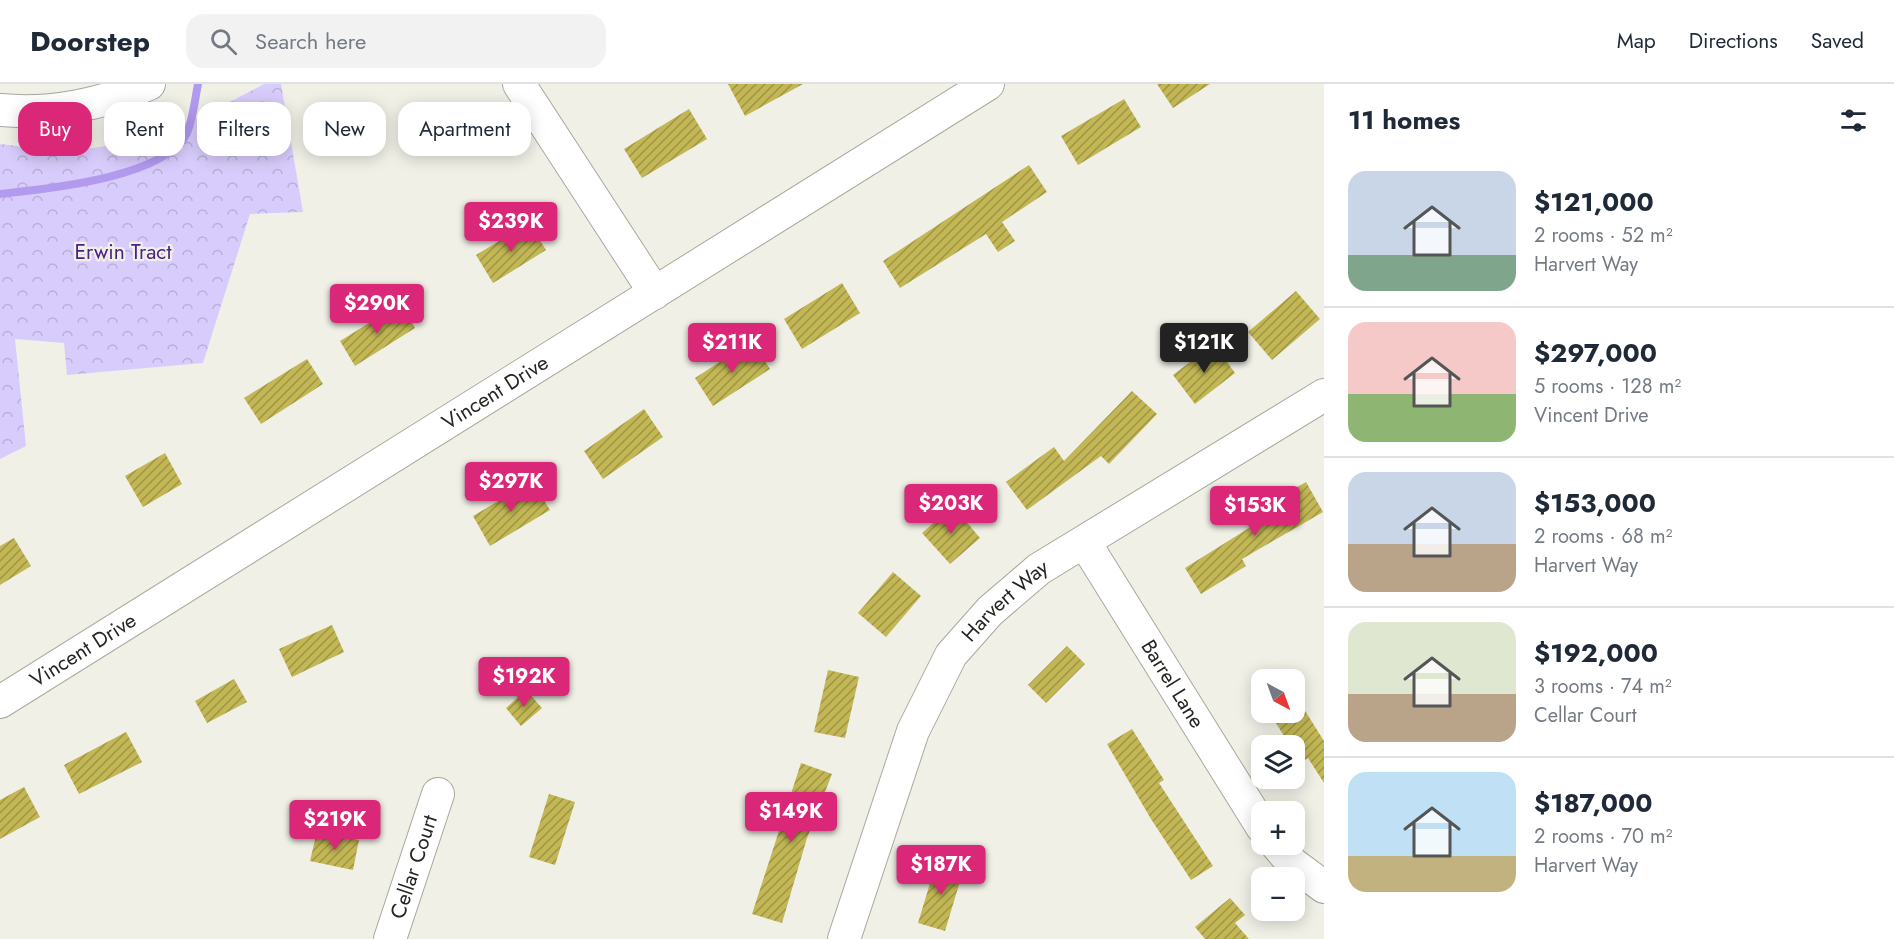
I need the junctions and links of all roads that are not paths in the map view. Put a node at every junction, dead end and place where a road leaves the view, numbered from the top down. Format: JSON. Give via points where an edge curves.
{"nodes":[{"id":1,"x":149,"y":84,"type":"edge"},
{"id":2,"x":519,"y":84,"type":"edge"},
{"id":3,"x":988,"y":84,"type":"edge"},
{"id":4,"x":0,"y":110,"type":"edge"},
{"id":5,"x":655,"y":293,"type":"junction"},
{"id":6,"x":1324,"y":395,"type":"edge"},
{"id":7,"x":1085,"y":543,"type":"junction"},
{"id":8,"x":0,"y":702,"type":"edge"},
{"id":9,"x":438,"y":794,"type":"dead end"},
{"id":10,"x":1251,"y":809,"type":"edge"},
{"id":11,"x":1285,"y":855,"type":"edge"},
{"id":12,"x":1324,"y":886,"type":"edge"},
{"id":13,"x":390,"y":939,"type":"edge"},
{"id":14,"x":844,"y":939,"type":"edge"}],
"edges":[{"from":1,"to":4,"type":"street","via":[[88,103],[47,110]]},
{"from":2,"to":5,"type":"street"},
{"from":3,"to":5,"type":"street","name":"Vincent Drive"},
{"from":5,"to":8,"type":"street","name":"Vincent Drive"},
{"from":6,"to":7,"type":"street","name":"Harvert Way"},
{"from":7,"to":10,"type":"street","name":"Barrel Lane"},
{"from":7,"to":14,"type":"street","name":"Harvert Way","via":[[1039,569],[990,611],[951,655],[913,731]]},
{"from":9,"to":13,"type":"street","name":"Cellar Court"},
{"from":11,"to":12,"type":"street"}]}
